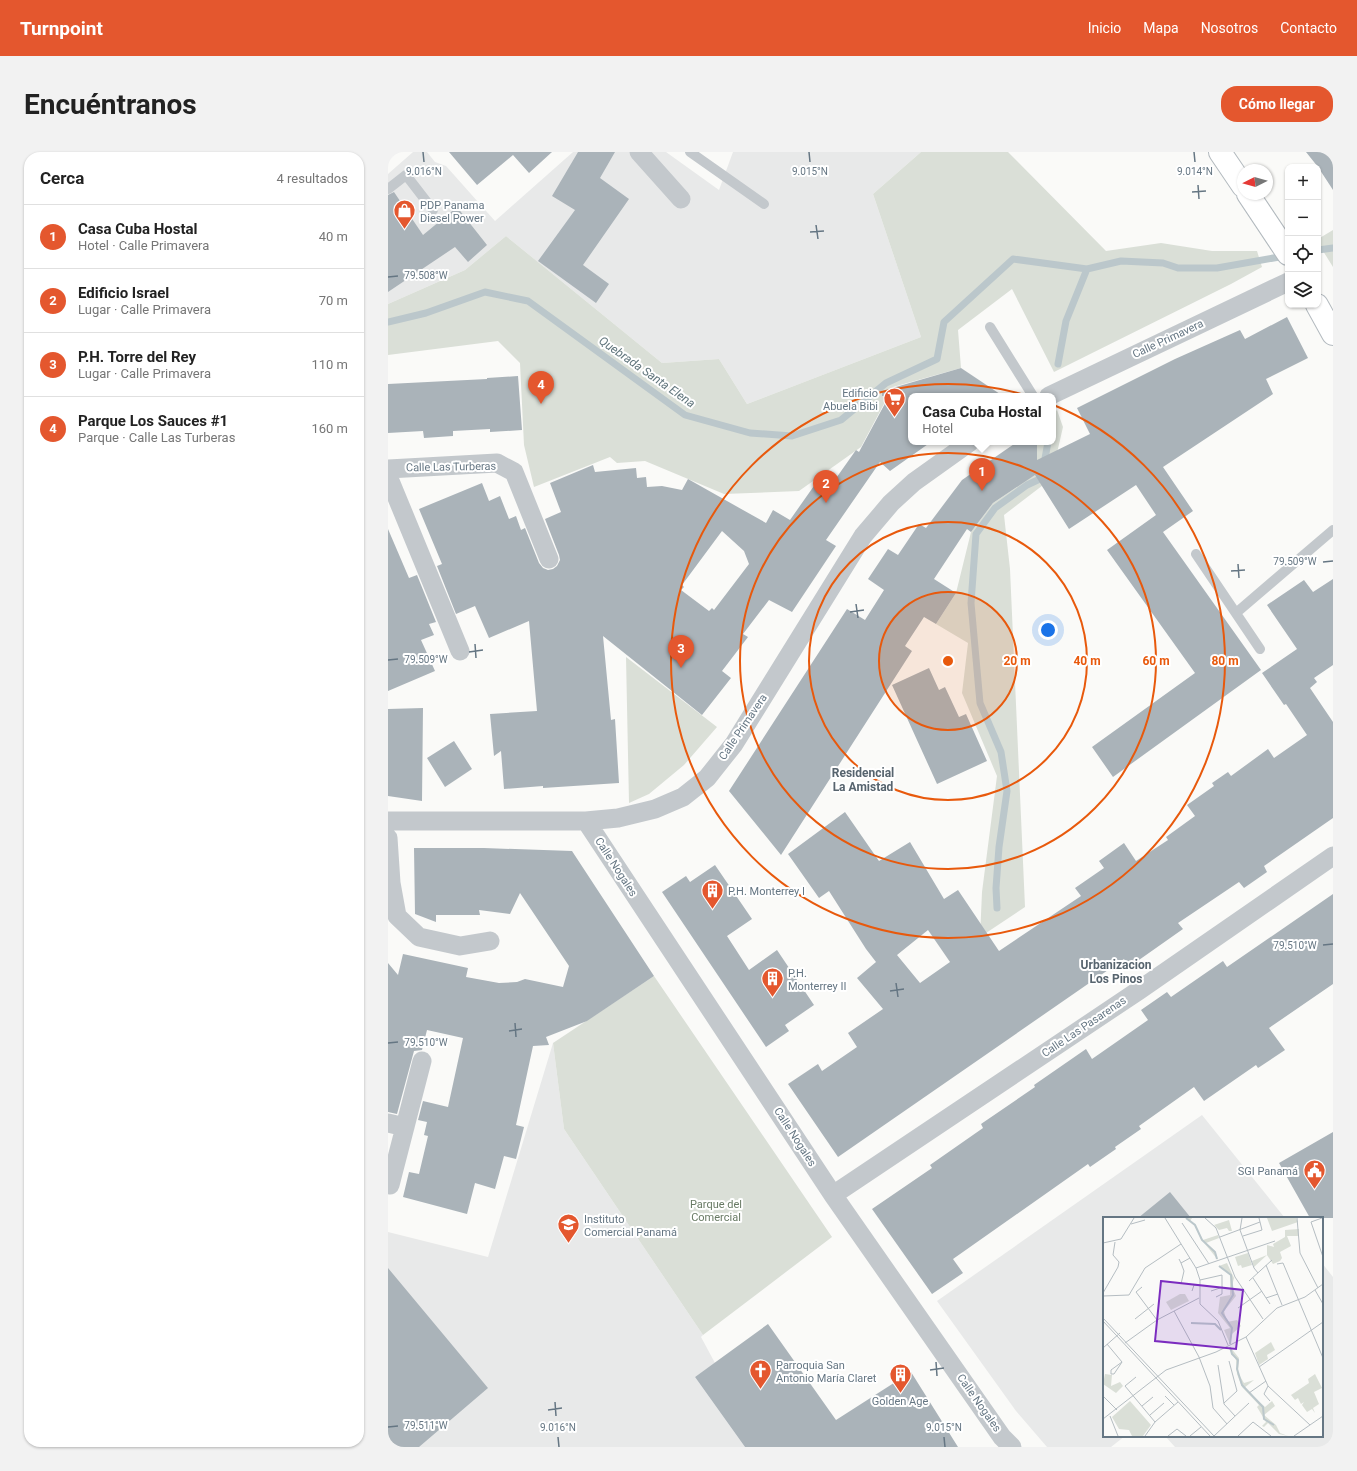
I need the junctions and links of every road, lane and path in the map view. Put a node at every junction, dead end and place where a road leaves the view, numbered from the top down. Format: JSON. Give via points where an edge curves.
{"nodes":[{"id":1,"x":639,"y":152,"type":"edge"},
{"id":2,"x":690,"y":152,"type":"edge"},
{"id":3,"x":1220,"y":152,"type":"edge"},
{"id":4,"x":1237,"y":177,"type":"edge"},
{"id":5,"x":388,"y":189,"type":"edge"},
{"id":6,"x":682,"y":199,"type":"dead end"},
{"id":7,"x":1252,"y":200,"type":"edge"},
{"id":8,"x":764,"y":204,"type":"dead end"},
{"id":9,"x":433,"y":210,"type":"dead end"},
{"id":10,"x":1285,"y":249,"type":"edge"},
{"id":11,"x":1285,"y":283,"type":"edge"},
{"id":12,"x":1319,"y":308,"type":"edge"},
{"id":13,"x":990,"y":327,"type":"dead end"},
{"id":14,"x":1333,"y":334,"type":"edge"},
{"id":15,"x":1031,"y":393,"type":"edge"},
{"id":16,"x":1055,"y":393,"type":"edge"},
{"id":17,"x":966,"y":445,"type":"edge"},
{"id":18,"x":388,"y":469,"type":"edge"},
{"id":19,"x":388,"y":476,"type":"edge"},
{"id":20,"x":1333,"y":530,"type":"edge"},
{"id":21,"x":1196,"y":554,"type":"dead end"},
{"id":22,"x":548,"y":559,"type":"dead end"},
{"id":23,"x":1236,"y":613,"type":"junction"},
{"id":24,"x":1260,"y":648,"type":"dead end"},
{"id":25,"x":460,"y":651,"type":"dead end"},
{"id":26,"x":388,"y":821,"type":"edge"},
{"id":27,"x":586,"y":821,"type":"junction"},
{"id":28,"x":388,"y":838,"type":"edge"},
{"id":29,"x":1333,"y":856,"type":"edge"},
{"id":30,"x":490,"y":941,"type":"dead end"},
{"id":31,"x":422,"y":1061,"type":"dead end"},
{"id":32,"x":396,"y":1125,"type":"edge"},
{"id":33,"x":390,"y":1185,"type":"dead end"},
{"id":34,"x":833,"y":1195,"type":"junction"},
{"id":35,"x":1002,"y":1444,"type":"edge"}],
"edges":[{"from":1,"to":6,"type":"street"},
{"from":2,"to":8,"type":"lane"},
{"from":3,"to":4,"type":"main road"},
{"from":5,"to":9,"type":"lane","via":[[406,175]]},
{"from":7,"to":10,"type":"main road"},
{"from":11,"to":16,"type":"street","name":"Calle Primavera"},
{"from":12,"to":14,"type":"main road"},
{"from":13,"to":15,"type":"lane"},
{"from":17,"to":27,"type":"street","name":"Calle Primavera","via":[[914,482],[891,503],[863,536],[734,744],[707,778],[683,797],[655,809],[618,818]]},
{"from":18,"to":22,"type":"street","name":"Calle Las Turberas","via":[[497,464],[514,472]]},
{"from":19,"to":25,"type":"street"},
{"from":20,"to":23,"type":"lane"},
{"from":21,"to":23,"type":"lane"},
{"from":23,"to":24,"type":"lane"},
{"from":26,"to":27,"type":"street","name":"Calle Primavera"},
{"from":27,"to":34,"type":"street","name":"Calle Nogales"},
{"from":28,"to":30,"type":"street","via":[[391,883],[397,916],[419,937],[460,946]]},
{"from":29,"to":34,"type":"street","name":"Calle Las Pasarenas","via":[[1138,992]]},
{"from":31,"to":32,"type":"street"},
{"from":32,"to":33,"type":"street"},
{"from":34,"to":35,"type":"street","name":"Calle Nogales"}]}
